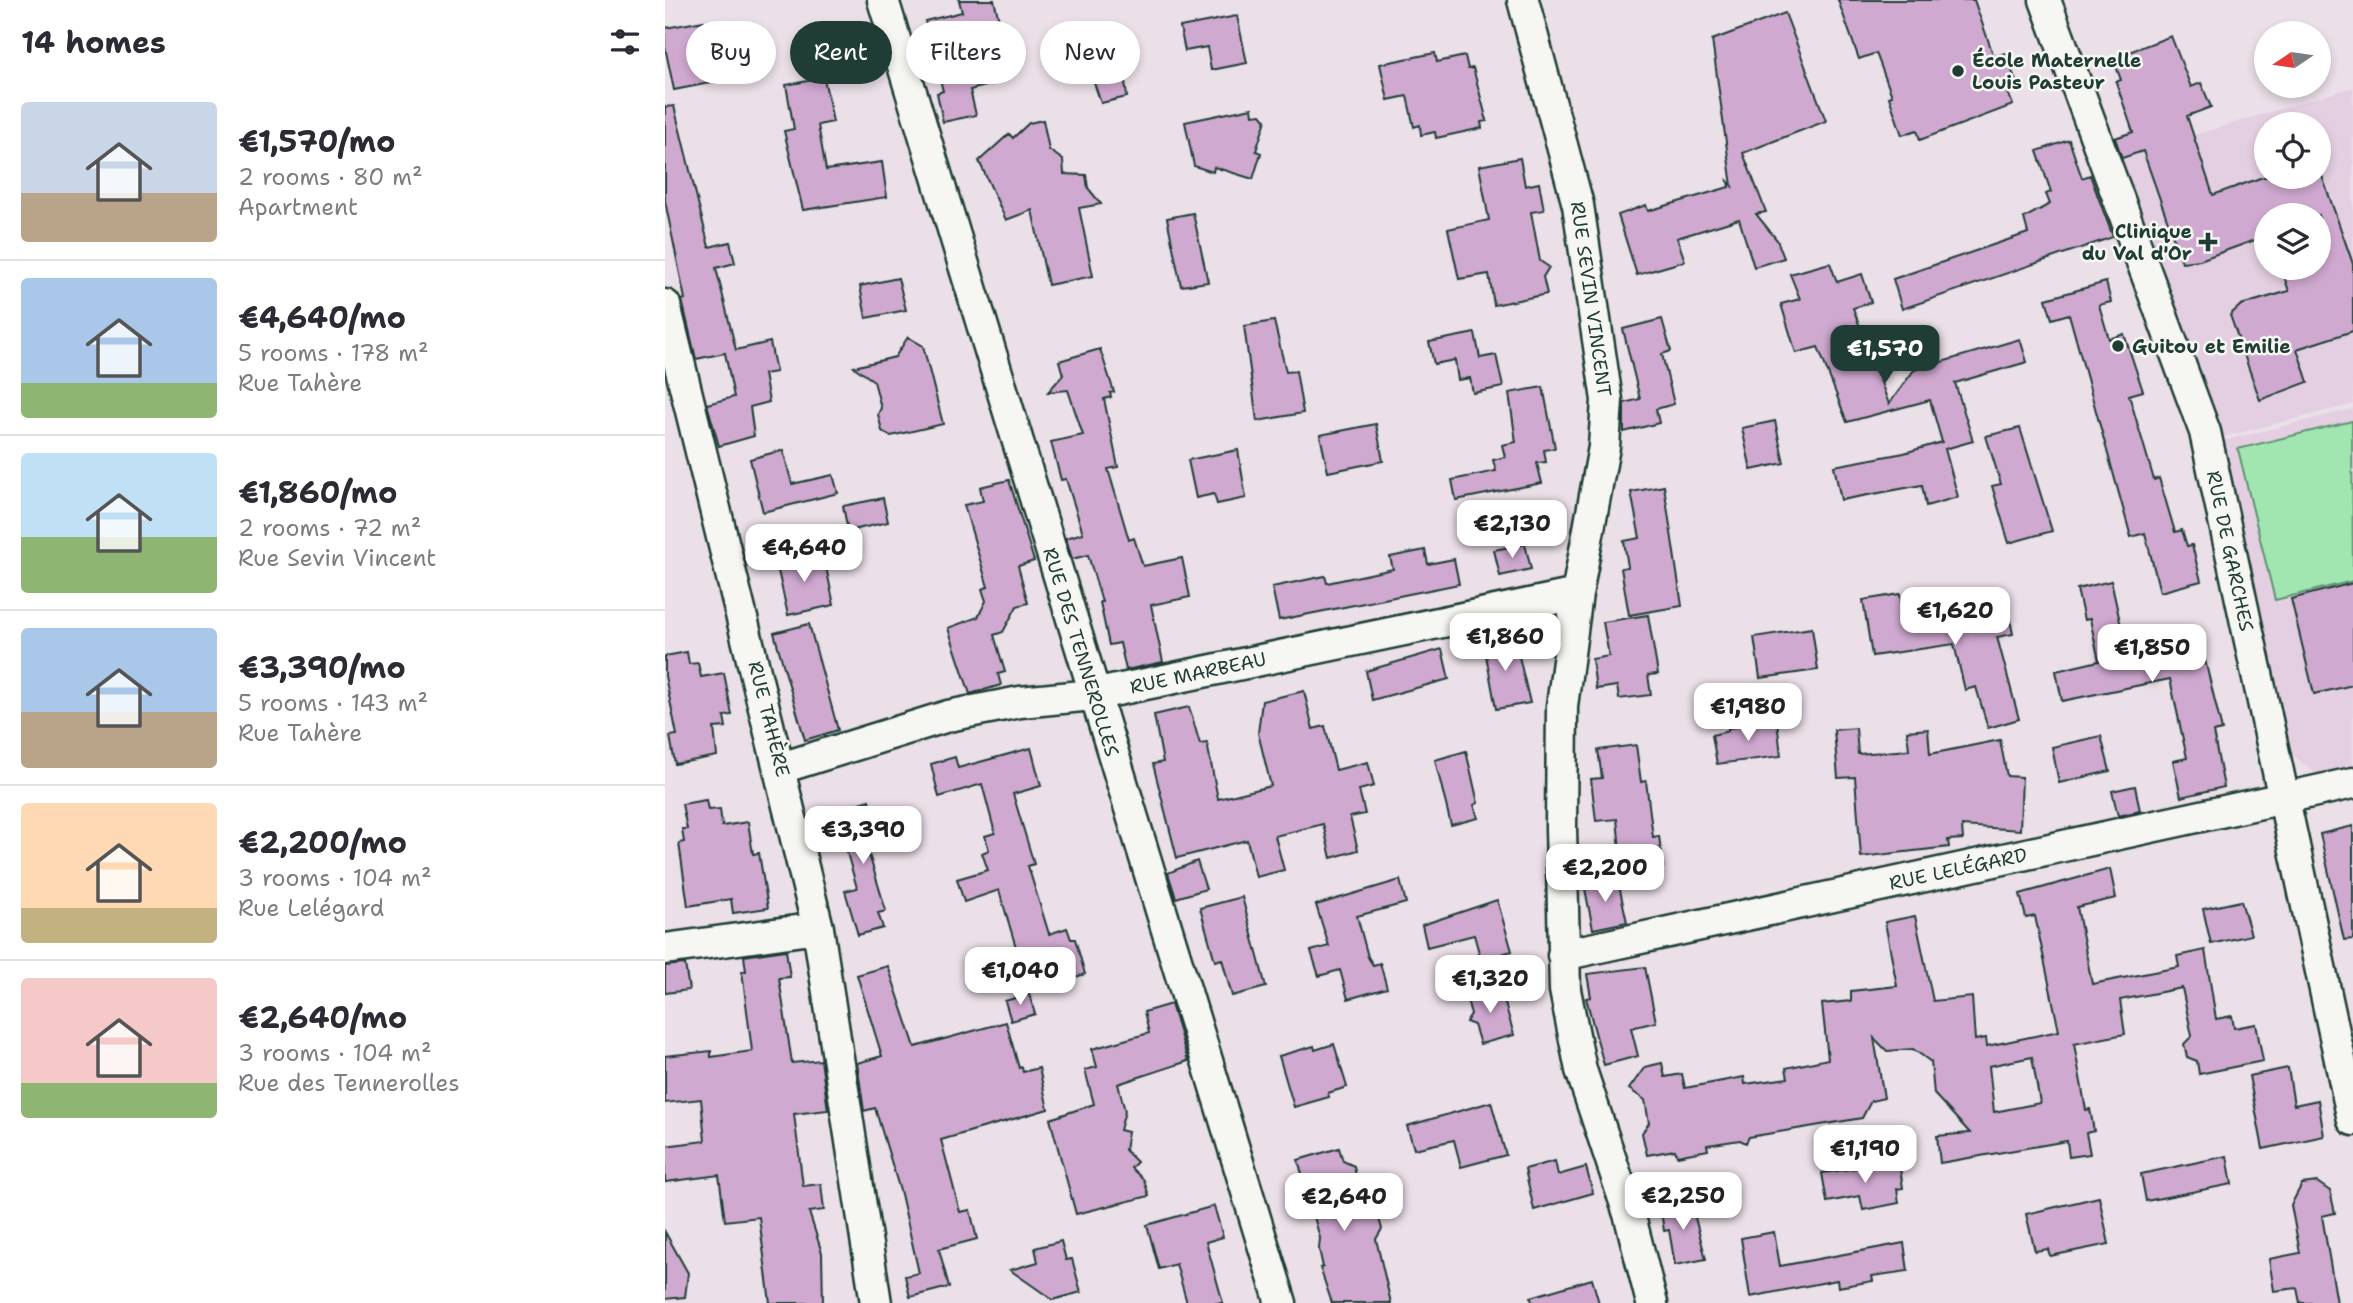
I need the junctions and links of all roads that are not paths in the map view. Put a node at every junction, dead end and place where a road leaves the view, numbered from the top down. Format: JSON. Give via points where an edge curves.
{"nodes":[{"id":1,"x":883,"y":0,"type":"edge"},
{"id":2,"x":1523,"y":0,"type":"edge"},
{"id":3,"x":2045,"y":0,"type":"edge"},
{"id":4,"x":665,"y":305,"type":"edge"},
{"id":5,"x":1577,"y":594,"type":"junction"},
{"id":6,"x":1093,"y":695,"type":"junction"},
{"id":7,"x":781,"y":768,"type":"junction"},
{"id":8,"x":2353,"y":783,"type":"edge"},
{"id":9,"x":2284,"y":799,"type":"junction"},
{"id":10,"x":818,"y":928,"type":"junction"},
{"id":11,"x":665,"y":949,"type":"edge"},
{"id":12,"x":1563,"y":955,"type":"junction"},
{"id":13,"x":2353,"y":1120,"type":"edge"},
{"id":14,"x":876,"y":1303,"type":"edge"},
{"id":15,"x":1281,"y":1303,"type":"edge"},
{"id":16,"x":1652,"y":1303,"type":"edge"}],
"edges":[{"from":1,"to":6,"type":"street","name":"RUE DES TENNEROLLES"},
{"from":2,"to":5,"type":"street","name":"RUE SEVIN VINCENT","via":[[1578,205],[1607,400],[1604,447]]},
{"from":3,"to":9,"type":"street","name":"RUE DE GARCHES","via":[[2205,432]]},
{"from":4,"to":7,"type":"street","name":"RUE TAHÈRE"},
{"from":5,"to":6,"type":"street","name":"RUE MARBEAU"},
{"from":5,"to":12,"type":"street","name":"RUE SEVIN VINCENT","via":[[1562,706]]},
{"from":6,"to":7,"type":"street","name":"RUE MARBEAU","via":[[1020,702],[948,716]]},
{"from":6,"to":15,"type":"street","name":"RUE DES TENNEROLLES"},
{"from":7,"to":10,"type":"street","name":"RUE TAHÈRE"},
{"from":8,"to":9,"type":"street","name":"RUE LELÉGARD"},
{"from":9,"to":12,"type":"street","name":"RUE LELÉGARD"},
{"from":9,"to":13,"type":"street","name":"RUE DE GARCHES"},
{"from":10,"to":11,"type":"street"},
{"from":10,"to":14,"type":"street","name":"RUE TAHÈRE"},
{"from":12,"to":16,"type":"street","name":"RUE SEVIN VINCENT","via":[[1581,1070],[1630,1217]]}]}
